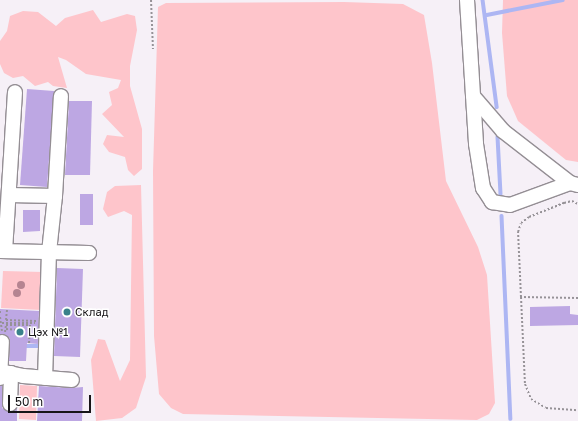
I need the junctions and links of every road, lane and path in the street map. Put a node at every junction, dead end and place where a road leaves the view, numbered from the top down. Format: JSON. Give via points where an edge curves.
{"nodes":[{"id":1,"x":151,"y":0,"type":"edge"},
{"id":2,"x":467,"y":0,"type":"edge"},
{"id":3,"x":153,"y":49,"type":"dead end"},
{"id":4,"x":15,"y":92,"type":"dead end"},
{"id":5,"x":61,"y":96,"type":"dead end"},
{"id":6,"x":473,"y":96,"type":"junction"},
{"id":7,"x":574,"y":184,"type":"edge"},
{"id":8,"x":9,"y":195,"type":"junction"},
{"id":9,"x":54,"y":196,"type":"junction"},
{"id":10,"x":578,"y":204,"type":"edge"},
{"id":11,"x":3,"y":251,"type":"edge"},
{"id":12,"x":49,"y":252,"type":"junction"},
{"id":13,"x":89,"y":253,"type":"dead end"},
{"id":14,"x":521,"y":297,"type":"junction"},
{"id":15,"x":578,"y":298,"type":"edge"},
{"id":16,"x":6,"y":310,"type":"dead end"},
{"id":17,"x":1,"y":320,"type":"edge"},
{"id":18,"x":6,"y":325,"type":"dead end"},
{"id":19,"x":20,"y":330,"type":"dead end"},
{"id":20,"x":4,"y":336,"type":"joint"},
{"id":21,"x":29,"y":343,"type":"dead end"},
{"id":22,"x":3,"y":373,"type":"edge"},
{"id":23,"x":46,"y":378,"type":"junction"},
{"id":24,"x":72,"y":380,"type":"dead end"},
{"id":25,"x":10,"y":404,"type":"dead end"},
{"id":26,"x":578,"y":410,"type":"edge"}],
"edges":[{"from":1,"to":3,"type":"path"},
{"from":2,"to":6,"type":"lane"},
{"from":4,"to":8,"type":"lane"},
{"from":5,"to":9,"type":"lane"},
{"from":6,"to":7,"type":"lane","via":[[503,131]]},
{"from":6,"to":7,"type":"lane","via":[[483,188],[492,202],[510,205]]},
{"from":8,"to":9,"type":"lane"},
{"from":8,"to":11,"type":"lane"},
{"from":9,"to":12,"type":"lane"},
{"from":10,"to":14,"type":"path","via":[[564,203],[529,217],[521,223],[518,232]]},
{"from":11,"to":12,"type":"lane"},
{"from":12,"to":13,"type":"lane"},
{"from":12,"to":23,"type":"lane"},
{"from":14,"to":15,"type":"path"},
{"from":14,"to":26,"type":"path","via":[[525,384],[531,399],[546,408]]},
{"from":16,"to":17,"type":"path","via":[[6,320],[40,322]]},
{"from":18,"to":21,"type":"path","via":[[30,325]]},
{"from":19,"to":20,"type":"path"},
{"from":20,"to":22,"type":"lane"},
{"from":22,"to":23,"type":"lane"},
{"from":22,"to":25,"type":"lane"},
{"from":23,"to":24,"type":"lane"}]}
